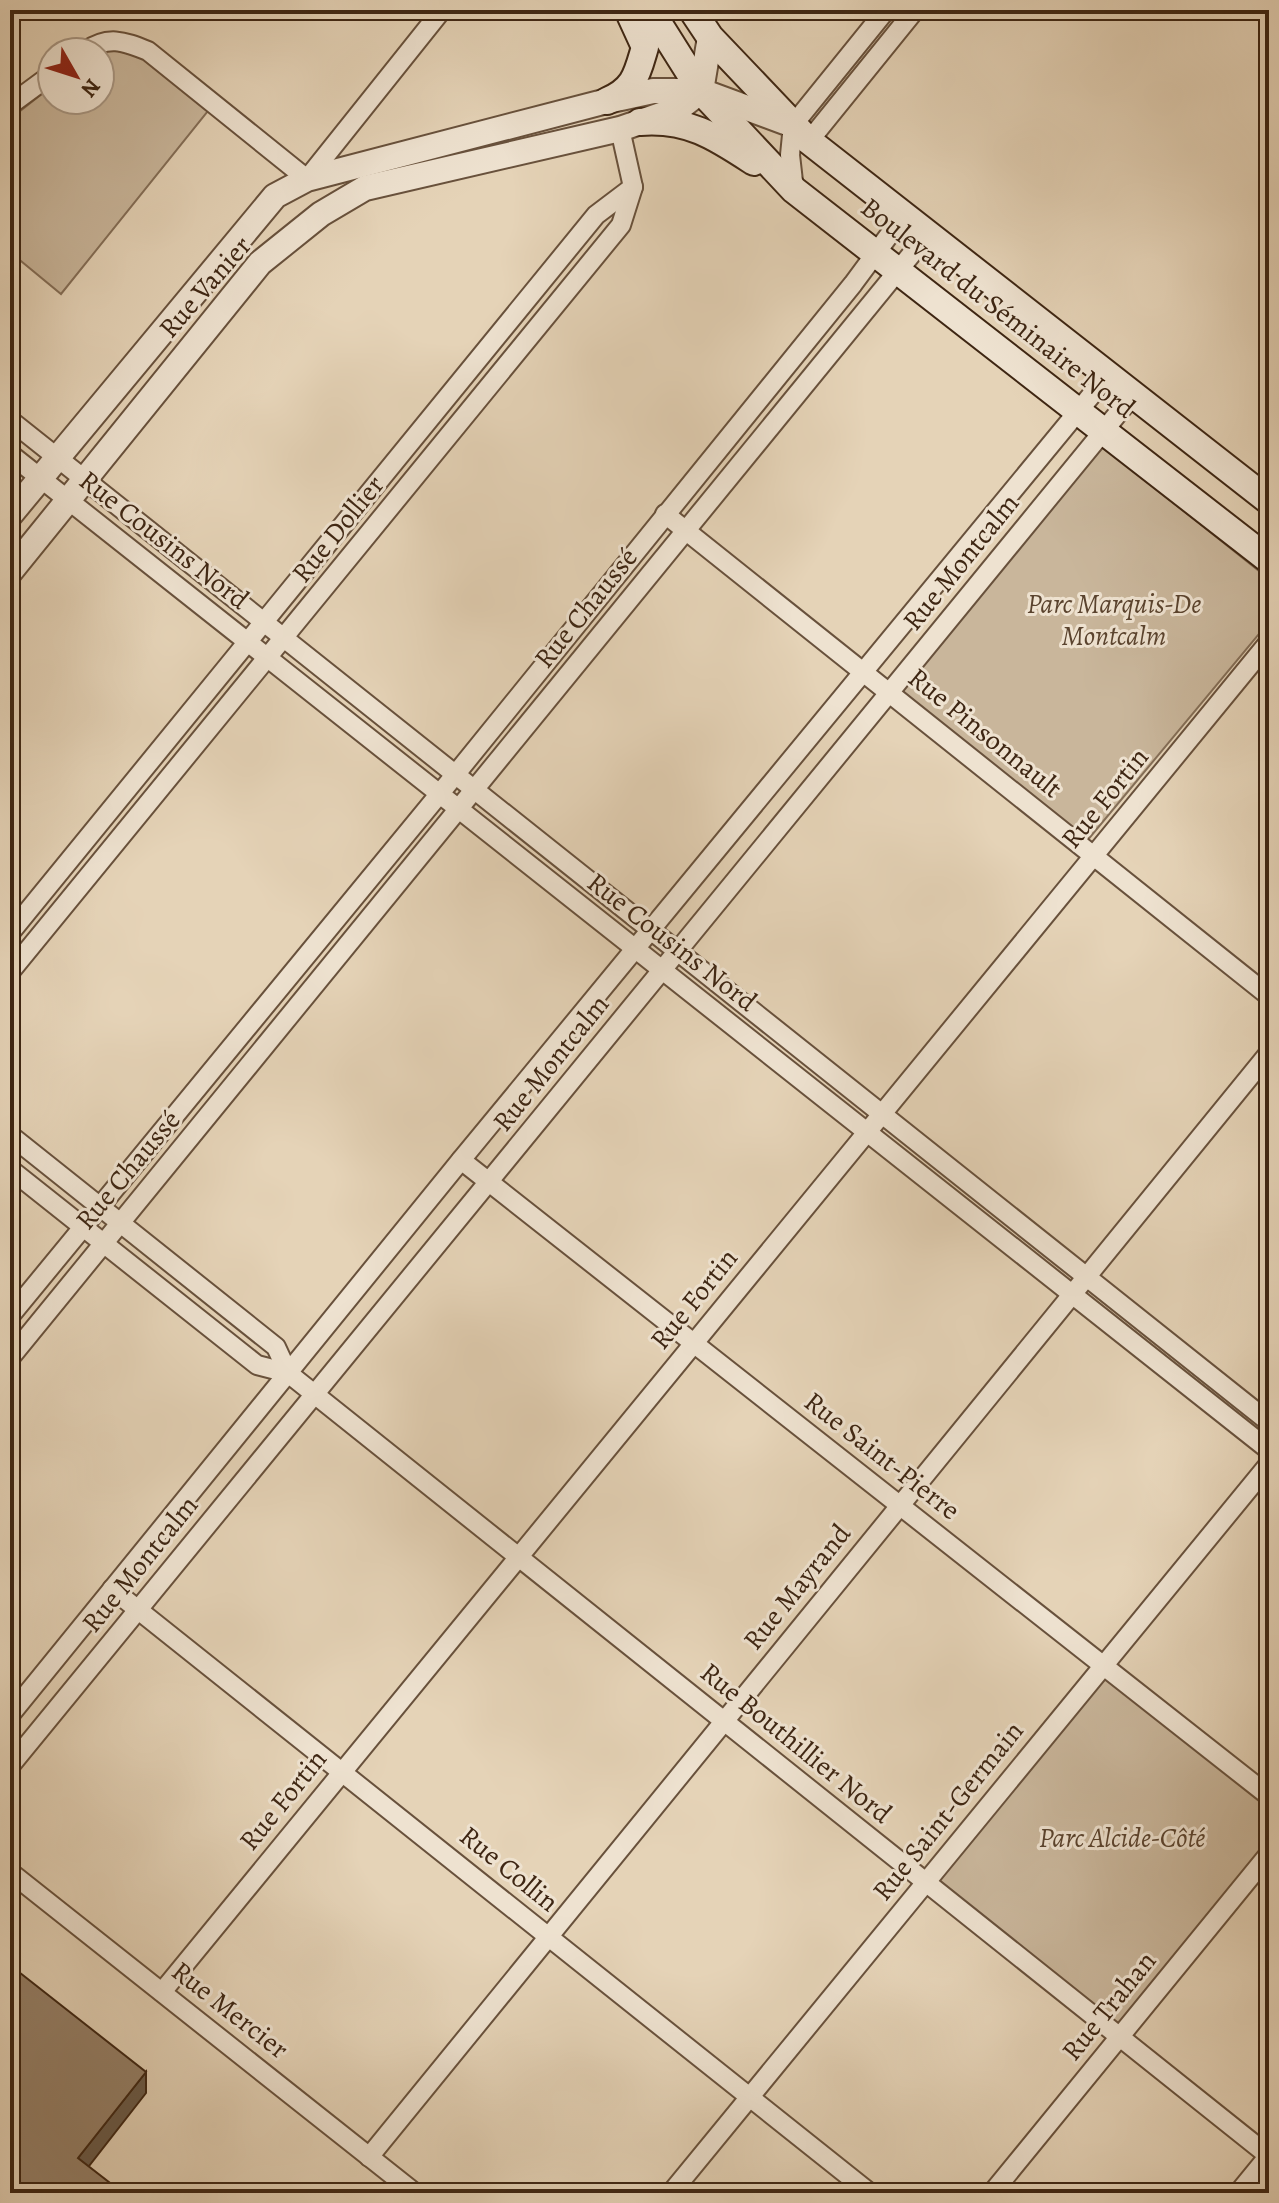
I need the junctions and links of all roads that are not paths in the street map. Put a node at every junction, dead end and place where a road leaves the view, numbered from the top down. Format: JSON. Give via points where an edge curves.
{"nodes":[{"id":1,"x":442,"y":10,"type":"edge"},
{"id":2,"x":628,"y":10,"type":"edge"},
{"id":3,"x":650,"y":10,"type":"edge"},
{"id":4,"x":692,"y":10,"type":"edge"},
{"id":5,"x":886,"y":10,"type":"edge"},
{"id":6,"x":915,"y":10,"type":"edge"},
{"id":7,"x":710,"y":37,"type":"junction"},
{"id":8,"x":116,"y":42,"type":"edge"},
{"id":9,"x":36,"y":86,"type":"edge"},
{"id":10,"x":701,"y":91,"type":"junction"},
{"id":11,"x":607,"y":101,"type":"junction"},
{"id":12,"x":10,"y":105,"type":"edge"},
{"id":13,"x":630,"y":126,"type":"junction"},
{"id":14,"x":801,"y":133,"type":"junction"},
{"id":15,"x":307,"y":179,"type":"junction"},
{"id":16,"x":633,"y":187,"type":"junction"},
{"id":17,"x":794,"y":190,"type":"junction"},
{"id":18,"x":321,"y":214,"type":"junction"},
{"id":19,"x":904,"y":215,"type":"junction"},
{"id":20,"x":928,"y":234,"type":"junction"},
{"id":21,"x":876,"y":252,"type":"junction"},
{"id":22,"x":900,"y":271,"type":"junction"},
{"id":23,"x":481,"y":356,"type":"junction"},
{"id":24,"x":501,"y":373,"type":"junction"},
{"id":25,"x":1108,"y":375,"type":"junction"},
{"id":26,"x":1133,"y":395,"type":"junction"},
{"id":27,"x":1078,"y":411,"type":"junction"},
{"id":28,"x":10,"y":420,"type":"edge"},
{"id":29,"x":1102,"y":431,"type":"junction"},
{"id":30,"x":10,"y":454,"type":"edge"},
{"id":31,"x":57,"y":458,"type":"junction"},
{"id":32,"x":40,"y":478,"type":"junction"},
{"id":33,"x":84,"y":480,"type":"junction"},
{"id":34,"x":69,"y":501,"type":"junction"},
{"id":35,"x":1269,"y":501,"type":"edge"},
{"id":36,"x":665,"y":514,"type":"junction"},
{"id":37,"x":10,"y":515,"type":"edge"},
{"id":38,"x":686,"y":530,"type":"junction"},
{"id":39,"x":1269,"y":560,"type":"edge"},
{"id":40,"x":10,"y":572,"type":"edge"},
{"id":41,"x":264,"y":623,"type":"junction"},
{"id":42,"x":285,"y":639,"type":"junction"},
{"id":43,"x":248,"y":642,"type":"junction"},
{"id":44,"x":1269,"y":642,"type":"edge"},
{"id":45,"x":268,"y":659,"type":"junction"},
{"id":46,"x":864,"y":672,"type":"junction"},
{"id":47,"x":890,"y":693,"type":"junction"},
{"id":48,"x":455,"y":775,"type":"junction"},
{"id":49,"x":473,"y":789,"type":"junction"},
{"id":50,"x":439,"y":794,"type":"junction"},
{"id":51,"x":459,"y":810,"type":"junction"},
{"id":52,"x":77,"y":852,"type":"junction"},
{"id":53,"x":1093,"y":856,"type":"junction"},
{"id":54,"x":95,"y":868,"type":"junction"},
{"id":55,"x":652,"y":931,"type":"junction"},
{"id":56,"x":10,"y":933,"type":"edge"},
{"id":57,"x":636,"y":949,"type":"junction"},
{"id":58,"x":678,"y":952,"type":"junction"},
{"id":59,"x":663,"y":971,"type":"junction"},
{"id":60,"x":10,"y":972,"type":"edge"},
{"id":61,"x":1269,"y":996,"type":"edge"},
{"id":62,"x":268,"y":1000,"type":"junction"},
{"id":63,"x":289,"y":1018,"type":"junction"},
{"id":64,"x":1269,"y":1053,"type":"edge"},
{"id":65,"x":882,"y":1114,"type":"junction"},
{"id":66,"x":867,"y":1132,"type":"junction"},
{"id":67,"x":10,"y":1135,"type":"edge"},
{"id":68,"x":461,"y":1160,"type":"junction"},
{"id":69,"x":10,"y":1169,"type":"edge"},
{"id":70,"x":490,"y":1183,"type":"junction"},
{"id":71,"x":99,"y":1207,"type":"junction"},
{"id":72,"x":121,"y":1222,"type":"junction"},
{"id":73,"x":82,"y":1227,"type":"junction"},
{"id":74,"x":104,"y":1242,"type":"junction"},
{"id":75,"x":1087,"y":1277,"type":"junction"},
{"id":76,"x":1072,"y":1294,"type":"junction"},
{"id":77,"x":10,"y":1316,"type":"edge"},
{"id":78,"x":694,"y":1343,"type":"junction"},
{"id":79,"x":10,"y":1358,"type":"edge"},
{"id":80,"x":288,"y":1373,"type":"junction"},
{"id":81,"x":314,"y":1395,"type":"junction"},
{"id":82,"x":1269,"y":1422,"type":"edge"},
{"id":83,"x":1269,"y":1450,"type":"edge"},
{"id":84,"x":1269,"y":1464,"type":"edge"},
{"id":85,"x":900,"y":1506,"type":"junction"},
{"id":86,"x":518,"y":1557,"type":"junction"},
{"id":87,"x":112,"y":1589,"type":"junction"},
{"id":88,"x":139,"y":1610,"type":"junction"},
{"id":89,"x":1103,"y":1666,"type":"junction"},
{"id":90,"x":10,"y":1715,"type":"edge"},
{"id":91,"x":724,"y":1721,"type":"junction"},
{"id":92,"x":10,"y":1766,"type":"edge"},
{"id":93,"x":342,"y":1772,"type":"junction"},
{"id":94,"x":1269,"y":1796,"type":"edge"},
{"id":95,"x":1269,"y":1854,"type":"edge"},
{"id":96,"x":10,"y":1872,"type":"edge"},
{"id":97,"x":926,"y":1882,"type":"junction"},
{"id":98,"x":549,"y":1936,"type":"junction"},
{"id":99,"x":162,"y":1992,"type":"junction"},
{"id":100,"x":1120,"y":2037,"type":"junction"},
{"id":101,"x":750,"y":2097,"type":"junction"},
{"id":102,"x":369,"y":2157,"type":"junction"},
{"id":103,"x":1269,"y":2158,"type":"edge"},
{"id":104,"x":415,"y":2193,"type":"edge"},
{"id":105,"x":671,"y":2193,"type":"edge"},
{"id":106,"x":870,"y":2193,"type":"edge"},
{"id":107,"x":992,"y":2193,"type":"edge"},
{"id":108,"x":1242,"y":2193,"type":"edge"}],
"edges":[{"from":1,"to":15,"type":"street"},
{"from":2,"to":11,"type":"main road","via":[[645,47],[635,79],[623,94]]},
{"from":3,"to":10,"type":"main road","name":"Boulevard du Séminaire Nord"},
{"from":4,"to":7,"type":"main road","name":"Boulevard du Séminaire Nord"},
{"from":5,"to":14,"type":"street"},
{"from":6,"to":14,"type":"street"},
{"from":7,"to":10,"type":"street"},
{"from":7,"to":14,"type":"main road","name":"Boulevard du Séminaire Nord"},
{"from":8,"to":15,"type":"street","via":[[148,51]]},
{"from":9,"to":12,"type":"street"},
{"from":10,"to":11,"type":"street","name":"Rue Vanier","via":[[653,91]]},
{"from":10,"to":13,"type":"street","name":"Rue Vanier","via":[[678,109]]},
{"from":10,"to":14,"type":"street","name":"Rue Vanier"},
{"from":10,"to":17,"type":"main road","name":"Boulevard du Séminaire Nord"},
{"from":11,"to":15,"type":"street","name":"Rue Vanier"},
{"from":13,"to":16,"type":"street"},
{"from":13,"to":17,"type":"main road","via":[[662,120],[710,133]]},
{"from":13,"to":18,"type":"street","name":"Rue Vanier","via":[[365,188]]},
{"from":14,"to":17,"type":"street","via":[[790,155]]},
{"from":14,"to":19,"type":"main road","name":"Boulevard du Séminaire Nord"},
{"from":15,"to":18,"type":"street"},
{"from":15,"to":31,"type":"street","name":"Rue Vanier","via":[[275,196]]},
{"from":16,"to":23,"type":"street","name":"Rue Dollier","via":[[596,215]]},
{"from":16,"to":24,"type":"street","name":"Rue Dollier","via":[[621,225]]},
{"from":17,"to":21,"type":"main road","name":"Boulevard du Séminaire Nord"},
{"from":18,"to":33,"type":"street","name":"Rue Vanier","via":[[260,263]]},
{"from":19,"to":20,"type":"main road","name":"Boulevard du Séminaire Nord"},
{"from":19,"to":21,"type":"street","name":"Rue Chaussé"},
{"from":20,"to":22,"type":"street","name":"Rue Chaussé"},
{"from":20,"to":25,"type":"main road","name":"Boulevard du Séminaire Nord"},
{"from":21,"to":22,"type":"main road","name":"Boulevard du Séminaire Nord"},
{"from":21,"to":36,"type":"street","name":"Rue Chaussé"},
{"from":22,"to":27,"type":"main road","name":"Boulevard du Séminaire Nord"},
{"from":22,"to":38,"type":"street","name":"Rue Chaussé"},
{"from":23,"to":24,"type":"street"},
{"from":23,"to":41,"type":"street","name":"Rue Dollier"},
{"from":24,"to":42,"type":"street","name":"Rue Dollier"},
{"from":25,"to":26,"type":"main road","name":"Boulevard du Séminaire Nord"},
{"from":25,"to":27,"type":"street","name":"Rue Montcalm"},
{"from":26,"to":29,"type":"street","name":"Rue Montcalm"},
{"from":26,"to":35,"type":"main road","name":"Boulevard du Séminaire Nord"},
{"from":27,"to":29,"type":"main road","name":"Boulevard du Séminaire Nord"},
{"from":27,"to":46,"type":"street","name":"Rue Montcalm"},
{"from":28,"to":31,"type":"street","name":"Rue Cousins Nord"},
{"from":29,"to":39,"type":"main road","name":"Boulevard du Séminaire Nord"},
{"from":29,"to":47,"type":"street","name":"Rue Montcalm"},
{"from":30,"to":32,"type":"street","name":"Rue Cousins Nord"},
{"from":31,"to":32,"type":"street","name":"Rue Vanier"},
{"from":31,"to":33,"type":"street","name":"Rue Cousins Nord"},
{"from":32,"to":34,"type":"street","name":"Rue Cousins Nord"},
{"from":32,"to":37,"type":"street","name":"Rue Vanier"},
{"from":33,"to":34,"type":"street","name":"Rue Vanier"},
{"from":33,"to":41,"type":"street","name":"Rue Cousins Nord"},
{"from":34,"to":40,"type":"street","name":"Rue Vanier"},
{"from":34,"to":43,"type":"street","name":"Rue Cousins Nord"},
{"from":36,"to":38,"type":"street","name":"Rue Pinsonnault"},
{"from":36,"to":48,"type":"street","name":"Rue Chaussé"},
{"from":38,"to":46,"type":"street","name":"Rue Pinsonnault"},
{"from":38,"to":49,"type":"street","name":"Rue Chaussé"},
{"from":41,"to":42,"type":"street","name":"Rue Cousins Nord"},
{"from":41,"to":43,"type":"street","name":"Rue Dollier"},
{"from":42,"to":45,"type":"street","name":"Rue Dollier"},
{"from":42,"to":48,"type":"street","name":"Rue Cousins Nord"},
{"from":43,"to":45,"type":"street","name":"Rue Cousins Nord"},
{"from":43,"to":52,"type":"street","name":"Rue Dollier"},
{"from":44,"to":53,"type":"street","name":"Rue Fortin"},
{"from":45,"to":50,"type":"street","name":"Rue Cousins Nord"},
{"from":45,"to":54,"type":"street","name":"Rue Dollier"},
{"from":46,"to":47,"type":"street","name":"Rue Pinsonnault"},
{"from":46,"to":55,"type":"street","name":"Rue Montcalm"},
{"from":47,"to":53,"type":"street","name":"Rue Pinsonnault"},
{"from":47,"to":58,"type":"street","name":"Rue Montcalm"},
{"from":48,"to":49,"type":"street","name":"Rue Cousins Nord"},
{"from":48,"to":50,"type":"street","name":"Rue Chaussé"},
{"from":49,"to":51,"type":"street","name":"Rue Chaussé"},
{"from":49,"to":55,"type":"street","name":"Rue Cousins Nord"},
{"from":50,"to":51,"type":"street","name":"Rue Cousins Nord"},
{"from":50,"to":62,"type":"street","name":"Rue Chaussé"},
{"from":51,"to":57,"type":"street","name":"Rue Cousins Nord"},
{"from":51,"to":63,"type":"street","name":"Rue Chaussé"},
{"from":52,"to":54,"type":"street"},
{"from":52,"to":56,"type":"street","name":"Rue Dollier"},
{"from":53,"to":61,"type":"street","name":"Rue Pinsonnault"},
{"from":53,"to":65,"type":"street","name":"Rue Fortin"},
{"from":54,"to":60,"type":"street","name":"Rue Dollier"},
{"from":55,"to":57,"type":"street","name":"Rue Montcalm"},
{"from":55,"to":58,"type":"street","name":"Rue Cousins Nord"},
{"from":57,"to":59,"type":"street","name":"Rue Cousins Nord"},
{"from":57,"to":68,"type":"street","name":"Rue Montcalm"},
{"from":58,"to":59,"type":"street","name":"Rue Montcalm"},
{"from":58,"to":65,"type":"street","name":"Rue Cousins Nord"},
{"from":59,"to":66,"type":"street","name":"Rue Cousins Nord"},
{"from":59,"to":70,"type":"street","name":"Rue Montcalm"},
{"from":62,"to":63,"type":"street"},
{"from":62,"to":71,"type":"street","name":"Rue Chaussé"},
{"from":63,"to":72,"type":"street","name":"Rue Chaussé"},
{"from":64,"to":75,"type":"street","name":"Rue Mayrand"},
{"from":65,"to":66,"type":"street","name":"Rue Fortin"},
{"from":65,"to":75,"type":"street","name":"Rue Cousins Nord"},
{"from":66,"to":76,"type":"street","name":"Rue Cousins Nord"},
{"from":66,"to":78,"type":"street","name":"Rue Fortin"},
{"from":67,"to":71,"type":"street","name":"Rue Bouthillier Nord"},
{"from":68,"to":70,"type":"street","name":"Rue Saint-Pierre"},
{"from":68,"to":80,"type":"street","name":"Rue Montcalm"},
{"from":69,"to":73,"type":"street","name":"Rue Bouthillier Nord"},
{"from":70,"to":78,"type":"street","name":"Rue Saint-Pierre"},
{"from":70,"to":81,"type":"street","name":"Rue Montcalm"},
{"from":71,"to":72,"type":"street","name":"Rue Bouthillier Nord"},
{"from":71,"to":73,"type":"street","name":"Rue Chaussé"},
{"from":72,"to":74,"type":"street","name":"Rue Chaussé"},
{"from":72,"to":80,"type":"street","name":"Rue Bouthillier Nord","via":[[276,1347]]},
{"from":73,"to":74,"type":"street","name":"Rue Bouthillier Nord"},
{"from":73,"to":77,"type":"street","name":"Rue Chaussé"},
{"from":74,"to":79,"type":"street","name":"Rue Chaussé"},
{"from":74,"to":80,"type":"street","name":"Rue Bouthillier Nord","via":[[257,1365]]},
{"from":75,"to":76,"type":"street","name":"Rue Mayrand"},
{"from":75,"to":82,"type":"street","name":"Rue Cousins Nord"},
{"from":76,"to":83,"type":"street","name":"Rue Cousins Nord"},
{"from":76,"to":85,"type":"street","name":"Rue Mayrand"},
{"from":78,"to":85,"type":"street","name":"Rue Saint-Pierre"},
{"from":78,"to":86,"type":"street","name":"Rue Fortin"},
{"from":80,"to":81,"type":"street","name":"Rue Bouthillier Nord"},
{"from":80,"to":87,"type":"street","name":"Rue Montcalm"},
{"from":81,"to":86,"type":"street","name":"Rue Bouthillier Nord"},
{"from":81,"to":88,"type":"street","name":"Rue Montcalm"},
{"from":84,"to":89,"type":"street","name":"Rue Saint-Germain"},
{"from":85,"to":89,"type":"street","name":"Rue Saint-Pierre"},
{"from":85,"to":91,"type":"street","name":"Rue Mayrand"},
{"from":86,"to":91,"type":"street","name":"Rue Bouthillier Nord"},
{"from":86,"to":93,"type":"street","name":"Rue Fortin"},
{"from":87,"to":88,"type":"street","name":"Rue Collin"},
{"from":87,"to":90,"type":"street","name":"Rue Montcalm"},
{"from":88,"to":92,"type":"street","name":"Rue Montcalm"},
{"from":88,"to":93,"type":"street","name":"Rue Collin"},
{"from":89,"to":94,"type":"street","name":"Rue Saint-Pierre"},
{"from":89,"to":97,"type":"street","name":"Rue Saint-Germain"},
{"from":91,"to":97,"type":"street","name":"Rue Bouthillier Nord"},
{"from":91,"to":98,"type":"street","name":"Rue Mayrand"},
{"from":93,"to":98,"type":"street","name":"Rue Collin"},
{"from":93,"to":99,"type":"street","name":"Rue Fortin"},
{"from":95,"to":100,"type":"street","name":"Rue Trahan"},
{"from":96,"to":99,"type":"street","name":"Rue Mercier"},
{"from":97,"to":100,"type":"street","name":"Rue Bouthillier Nord"},
{"from":97,"to":101,"type":"street","name":"Rue Saint-Germain"},
{"from":98,"to":101,"type":"street","name":"Rue Collin"},
{"from":98,"to":102,"type":"street","name":"Rue Mayrand"},
{"from":99,"to":102,"type":"street","name":"Rue Mercier"},
{"from":100,"to":103,"type":"street","name":"Rue Bouthillier Nord"},
{"from":100,"to":107,"type":"street","name":"Rue Trahan"},
{"from":101,"to":105,"type":"street","name":"Rue Saint-Germain"},
{"from":101,"to":106,"type":"street","name":"Rue Collin"},
{"from":102,"to":104,"type":"street","name":"Rue Mercier"},
{"from":103,"to":108,"type":"street"}]}
